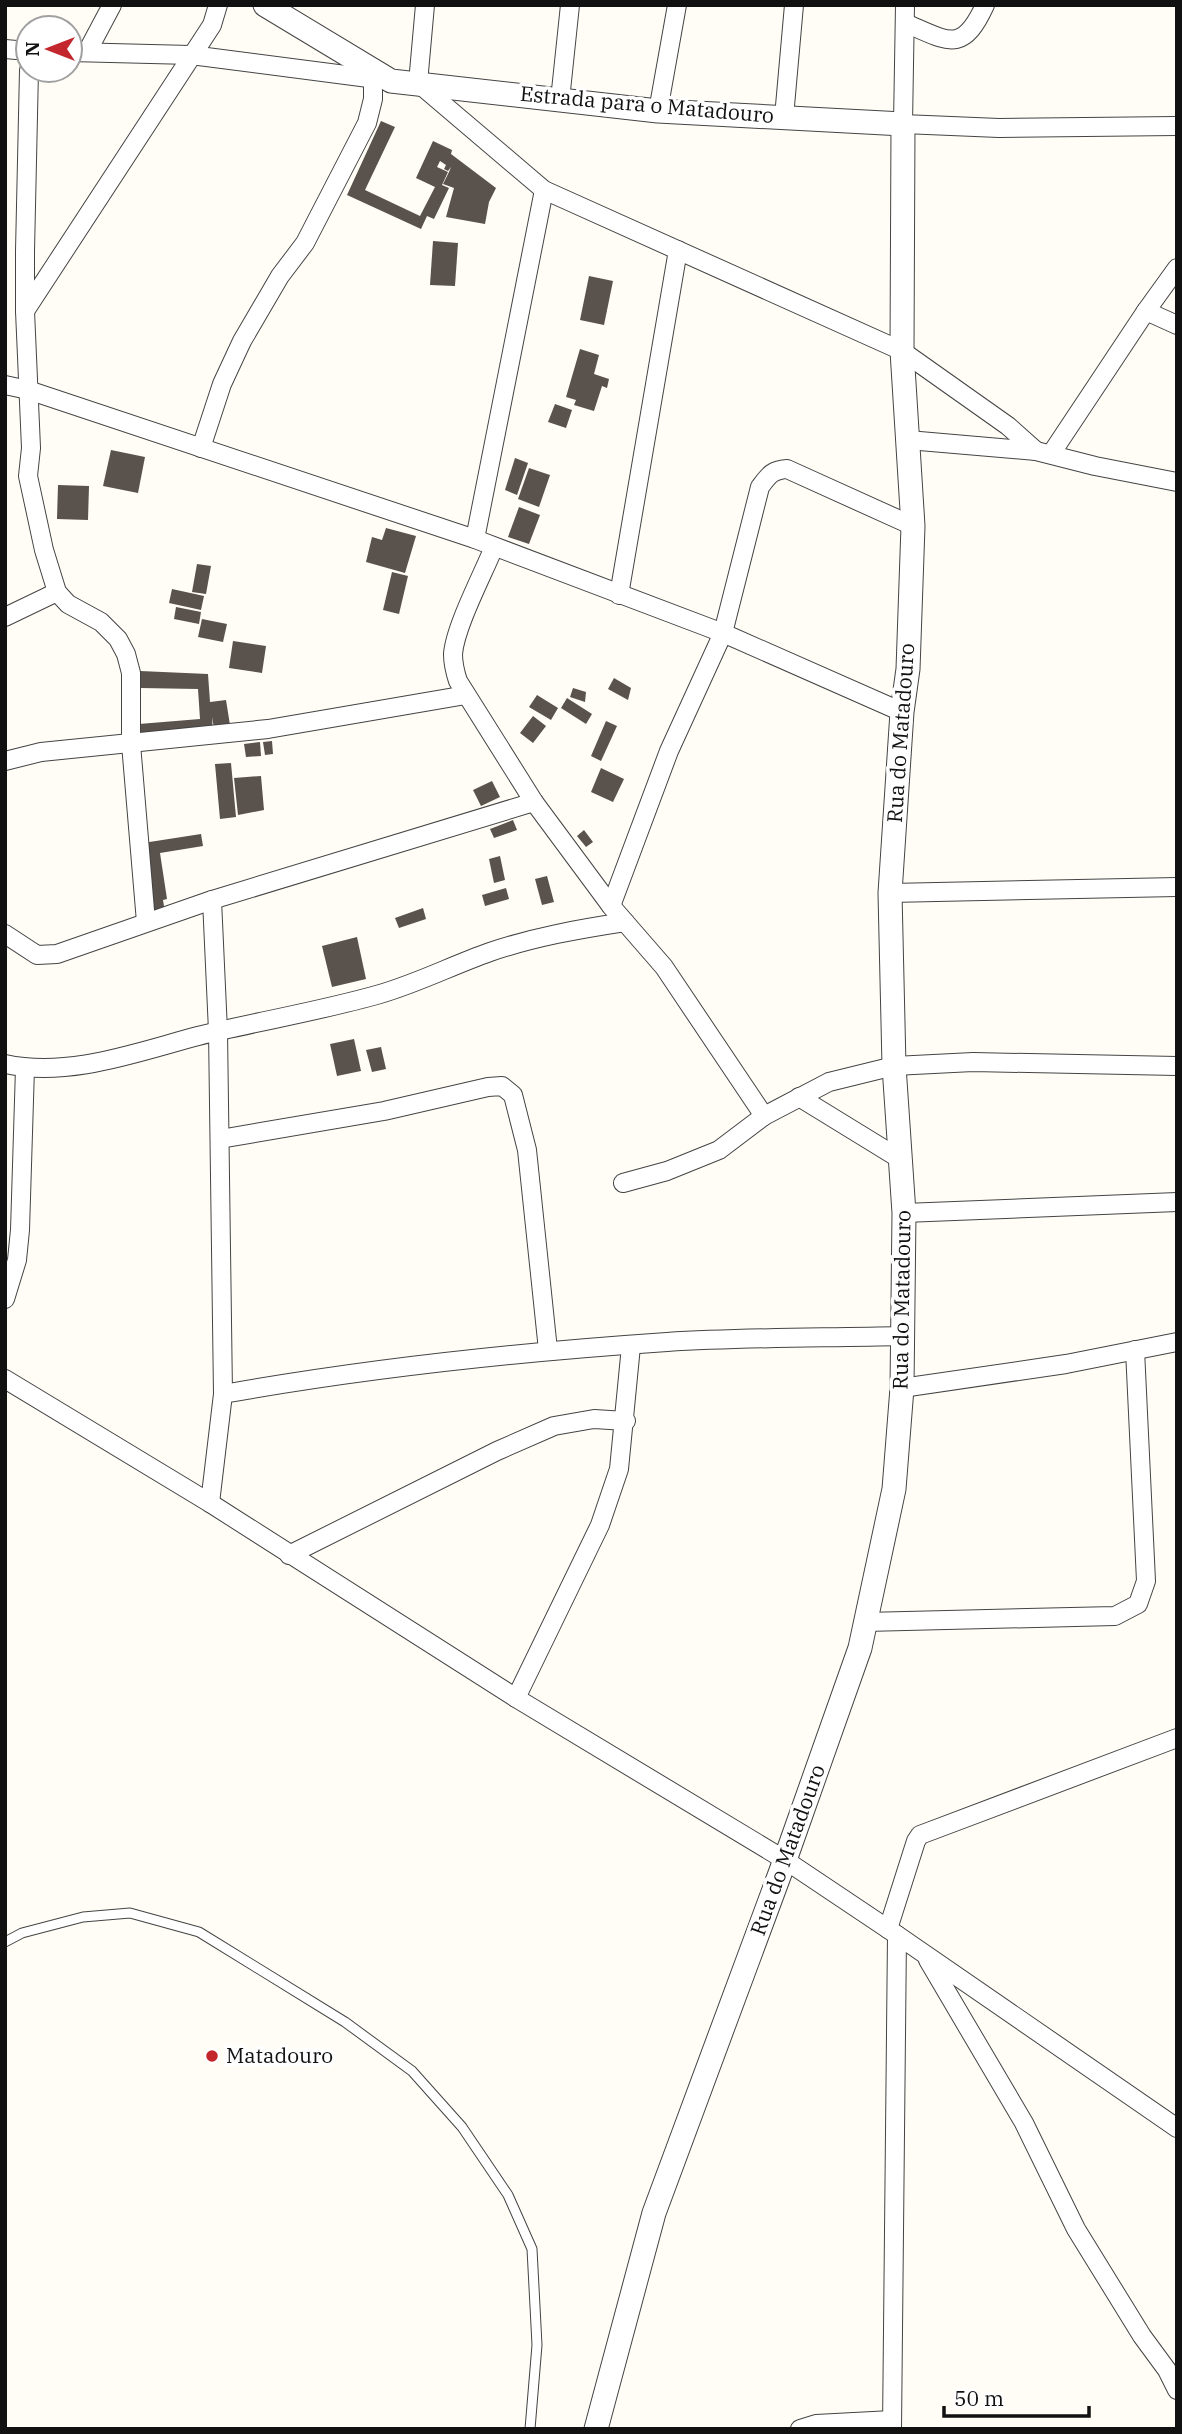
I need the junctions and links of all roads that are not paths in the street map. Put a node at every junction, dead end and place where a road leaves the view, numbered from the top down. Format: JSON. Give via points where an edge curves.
{"nodes":[{"id":1,"x":113,"y":5,"type":"edge"},
{"id":2,"x":218,"y":5,"type":"edge"},
{"id":3,"x":265,"y":5,"type":"edge"},
{"id":4,"x":425,"y":5,"type":"edge"},
{"id":5,"x":570,"y":5,"type":"edge"},
{"id":6,"x":677,"y":5,"type":"edge"},
{"id":7,"x":794,"y":5,"type":"edge"},
{"id":8,"x":985,"y":5,"type":"edge"},
{"id":9,"x":905,"y":14,"type":"edge"},
{"id":10,"x":84,"y":45,"type":"edge"},
{"id":11,"x":84,"y":52,"type":"edge"},
{"id":12,"x":191,"y":55,"type":"junction"},
{"id":13,"x":382,"y":80,"type":"junction"},
{"id":14,"x":418,"y":83,"type":"junction"},
{"id":15,"x":29,"y":84,"type":"edge"},
{"id":16,"x":560,"y":100,"type":"junction"},
{"id":17,"x":658,"y":111,"type":"junction"},
{"id":18,"x":784,"y":117,"type":"junction"},
{"id":19,"x":903,"y":124,"type":"junction"},
{"id":20,"x":1177,"y":126,"type":"edge"},
{"id":21,"x":544,"y":190,"type":"junction"},
{"id":22,"x":678,"y":250,"type":"junction"},
{"id":23,"x":1177,"y":268,"type":"edge"},
{"id":24,"x":25,"y":311,"type":"junction"},
{"id":25,"x":1146,"y":311,"type":"junction"},
{"id":26,"x":1177,"y":325,"type":"edge"},
{"id":27,"x":902,"y":351,"type":"junction"},
{"id":28,"x":5,"y":385,"type":"edge"},
{"id":29,"x":28,"y":390,"type":"junction"},
{"id":30,"x":908,"y":440,"type":"junction"},
{"id":31,"x":201,"y":448,"type":"junction"},
{"id":32,"x":1044,"y":453,"type":"junction"},
{"id":33,"x":1177,"y":482,"type":"edge"},
{"id":34,"x":913,"y":526,"type":"junction"},
{"id":35,"x":475,"y":539,"type":"junction"},
{"id":36,"x":494,"y":547,"type":"junction"},
{"id":37,"x":57,"y":592,"type":"junction"},
{"id":38,"x":620,"y":595,"type":"junction"},
{"id":39,"x":5,"y":617,"type":"edge"},
{"id":40,"x":723,"y":633,"type":"junction"},
{"id":41,"x":466,"y":695,"type":"junction"},
{"id":42,"x":902,"y":712,"type":"junction"},
{"id":43,"x":131,"y":744,"type":"junction"},
{"id":44,"x":5,"y":761,"type":"edge"},
{"id":45,"x":534,"y":802,"type":"junction"},
{"id":46,"x":1177,"y":887,"type":"edge"},
{"id":47,"x":890,"y":893,"type":"junction"},
{"id":48,"x":212,"y":900,"type":"junction"},
{"id":49,"x":611,"y":906,"type":"junction"},
{"id":50,"x":146,"y":922,"type":"junction"},
{"id":51,"x":625,"y":922,"type":"junction"},
{"id":52,"x":5,"y":934,"type":"edge"},
{"id":53,"x":218,"y":1031,"type":"junction"},
{"id":54,"x":5,"y":1064,"type":"edge"},
{"id":55,"x":894,"y":1066,"type":"junction"},
{"id":56,"x":1177,"y":1066,"type":"edge"},
{"id":57,"x":25,"y":1068,"type":"junction"},
{"id":58,"x":799,"y":1097,"type":"junction"},
{"id":59,"x":764,"y":1116,"type":"junction"},
{"id":60,"x":220,"y":1139,"type":"junction"},
{"id":61,"x":900,"y":1159,"type":"junction"},
{"id":62,"x":623,"y":1183,"type":"dead end"},
{"id":63,"x":1177,"y":1202,"type":"edge"},
{"id":64,"x":904,"y":1213,"type":"junction"},
{"id":65,"x":5,"y":1299,"type":"edge"},
{"id":66,"x":901,"y":1336,"type":"junction"},
{"id":67,"x":1177,"y":1342,"type":"edge"},
{"id":68,"x":631,"y":1346,"type":"junction"},
{"id":69,"x":548,"y":1350,"type":"junction"},
{"id":70,"x":1135,"y":1350,"type":"junction"},
{"id":71,"x":5,"y":1379,"type":"edge"},
{"id":72,"x":902,"y":1388,"type":"junction"},
{"id":73,"x":223,"y":1394,"type":"junction"},
{"id":74,"x":625,"y":1421,"type":"junction"},
{"id":75,"x":210,"y":1503,"type":"junction"},
{"id":76,"x":289,"y":1555,"type":"junction"},
{"id":77,"x":865,"y":1622,"type":"junction"},
{"id":78,"x":516,"y":1698,"type":"junction"},
{"id":79,"x":1177,"y":1738,"type":"edge"},
{"id":80,"x":785,"y":1860,"type":"junction"},
{"id":81,"x":893,"y":1932,"type":"junction"},
{"id":82,"x":5,"y":1942,"type":"edge"},
{"id":83,"x":925,"y":1954,"type":"junction"},
{"id":84,"x":1177,"y":2128,"type":"edge"},
{"id":85,"x":1177,"y":2390,"type":"edge"},
{"id":86,"x":892,"y":2424,"type":"edge"},
{"id":87,"x":530,"y":2429,"type":"edge"},
{"id":88,"x":596,"y":2429,"type":"edge"},
{"id":89,"x":800,"y":2429,"type":"edge"}],
"edges":[{"from":1,"to":10,"type":"street"},
{"from":2,"to":12,"type":"street","via":[[212,25]]},
{"from":3,"to":13,"type":"street","name":"Estrada para o Matadouro"},
{"from":4,"to":14,"type":"street"},
{"from":5,"to":16,"type":"street"},
{"from":6,"to":17,"type":"street"},
{"from":7,"to":18,"type":"street"},
{"from":8,"to":9,"type":"street","via":[[975,27],[962,39],[935,35]]},
{"from":9,"to":19,"type":"street"},
{"from":11,"to":12,"type":"street","name":"Estrada para o Matadouro"},
{"from":12,"to":13,"type":"street","name":"Estrada para o Matadouro"},
{"from":12,"to":24,"type":"street"},
{"from":13,"to":14,"type":"street","name":"Estrada para o Matadouro"},
{"from":13,"to":31,"type":"street","via":[[367,123],[305,243],[242,341]]},
{"from":14,"to":16,"type":"street","name":"Estrada para o Matadouro"},
{"from":14,"to":21,"type":"street"},
{"from":15,"to":24,"type":"street"},
{"from":16,"to":17,"type":"street","name":"Estrada para o Matadouro"},
{"from":17,"to":18,"type":"street","name":"Estrada para o Matadouro"},
{"from":18,"to":19,"type":"street","name":"Estrada para o Matadouro"},
{"from":19,"to":20,"type":"street"},
{"from":19,"to":27,"type":"street","name":"Rua do Matadouro"},
{"from":21,"to":22,"type":"street"},
{"from":21,"to":35,"type":"street"},
{"from":22,"to":27,"type":"street"},
{"from":22,"to":38,"type":"street"},
{"from":23,"to":25,"type":"street"},
{"from":24,"to":29,"type":"street"},
{"from":25,"to":26,"type":"street"},
{"from":25,"to":32,"type":"street"},
{"from":27,"to":30,"type":"street","name":"Rua do Matadouro"},
{"from":27,"to":32,"type":"street"},
{"from":28,"to":29,"type":"street"},
{"from":29,"to":31,"type":"street"},
{"from":29,"to":37,"type":"street","via":[[28,476]]},
{"from":30,"to":32,"type":"street"},
{"from":30,"to":34,"type":"street","name":"Rua do Matadouro"},
{"from":31,"to":35,"type":"street"},
{"from":32,"to":33,"type":"street"},
{"from":34,"to":40,"type":"street","via":[[787,469],[775,470],[760,487]]},
{"from":34,"to":42,"type":"street","name":"Rua do Matadouro"},
{"from":35,"to":36,"type":"street"},
{"from":36,"to":38,"type":"street"},
{"from":36,"to":41,"type":"street","via":[[453,652]]},
{"from":37,"to":39,"type":"street"},
{"from":37,"to":43,"type":"street","via":[[68,604],[101,622],[126,654],[131,673]]},
{"from":38,"to":40,"type":"street"},
{"from":40,"to":42,"type":"street"},
{"from":40,"to":49,"type":"street","via":[[669,751]]},
{"from":41,"to":43,"type":"street","via":[[268,729]]},
{"from":41,"to":45,"type":"street"},
{"from":42,"to":47,"type":"street","name":"Rua do Matadouro"},
{"from":43,"to":44,"type":"street","via":[[41,752]]},
{"from":43,"to":50,"type":"street"},
{"from":45,"to":48,"type":"street"},
{"from":45,"to":49,"type":"street"},
{"from":46,"to":47,"type":"street"},
{"from":47,"to":55,"type":"street","name":"Rua do Matadouro"},
{"from":48,"to":50,"type":"street"},
{"from":48,"to":53,"type":"street"},
{"from":49,"to":51,"type":"street"},
{"from":50,"to":52,"type":"street","via":[[57,954],[37,955]]},
{"from":51,"to":53,"type":"street","via":[[561,931],[382,993]]},
{"from":51,"to":59,"type":"street","via":[[664,967]]},
{"from":53,"to":57,"type":"street","via":[[105,1060]]},
{"from":53,"to":60,"type":"street"},
{"from":54,"to":57,"type":"street"},
{"from":55,"to":56,"type":"street","via":[[973,1062]]},
{"from":55,"to":58,"type":"street","via":[[829,1082]]},
{"from":55,"to":61,"type":"street","name":"Rua do Matadouro"},
{"from":57,"to":65,"type":"street","via":[[20,1230]]},
{"from":58,"to":59,"type":"street"},
{"from":58,"to":61,"type":"street"},
{"from":59,"to":62,"type":"street","via":[[719,1150]]},
{"from":60,"to":69,"type":"street","via":[[502,1086],[513,1096],[527,1150]]},
{"from":60,"to":73,"type":"street"},
{"from":61,"to":64,"type":"street","name":"Rua do Matadouro"},
{"from":63,"to":64,"type":"street"},
{"from":64,"to":66,"type":"street","name":"Rua do Matadouro"},
{"from":66,"to":68,"type":"street"},
{"from":66,"to":72,"type":"street","name":"Rua do Matadouro"},
{"from":67,"to":70,"type":"street"},
{"from":68,"to":69,"type":"street"},
{"from":68,"to":74,"type":"street"},
{"from":69,"to":73,"type":"street"},
{"from":70,"to":72,"type":"street"},
{"from":70,"to":77,"type":"street","via":[[1146,1581],[1138,1604],[1115,1616]]},
{"from":71,"to":75,"type":"street"},
{"from":72,"to":77,"type":"street","name":"Rua do Matadouro","via":[[894,1489]]},
{"from":73,"to":75,"type":"street"},
{"from":74,"to":76,"type":"street","via":[[594,1419],[554,1426]]},
{"from":74,"to":78,"type":"street","via":[[620,1469],[600,1525]]},
{"from":75,"to":76,"type":"street"},
{"from":76,"to":78,"type":"street"},
{"from":77,"to":80,"type":"street","name":"Rua do Matadouro","via":[[860,1648]]},
{"from":78,"to":80,"type":"street"},
{"from":79,"to":81,"type":"street","via":[[920,1835]]},
{"from":80,"to":81,"type":"street"},
{"from":80,"to":88,"type":"street","name":"Rua do Matadouro","via":[[654,2213]]},
{"from":81,"to":83,"type":"street"},
{"from":81,"to":86,"type":"street"},
{"from":82,"to":87,"type":"lane","via":[[83,1917],[130,1913],[199,1932],[345,2022],[412,2071],[462,2127],[508,2196],[532,2249],[537,2345]]},
{"from":83,"to":84,"type":"street"},
{"from":83,"to":85,"type":"street","via":[[1024,2123],[1076,2229]]},
{"from":86,"to":89,"type":"street","via":[[816,2424]]}]}
